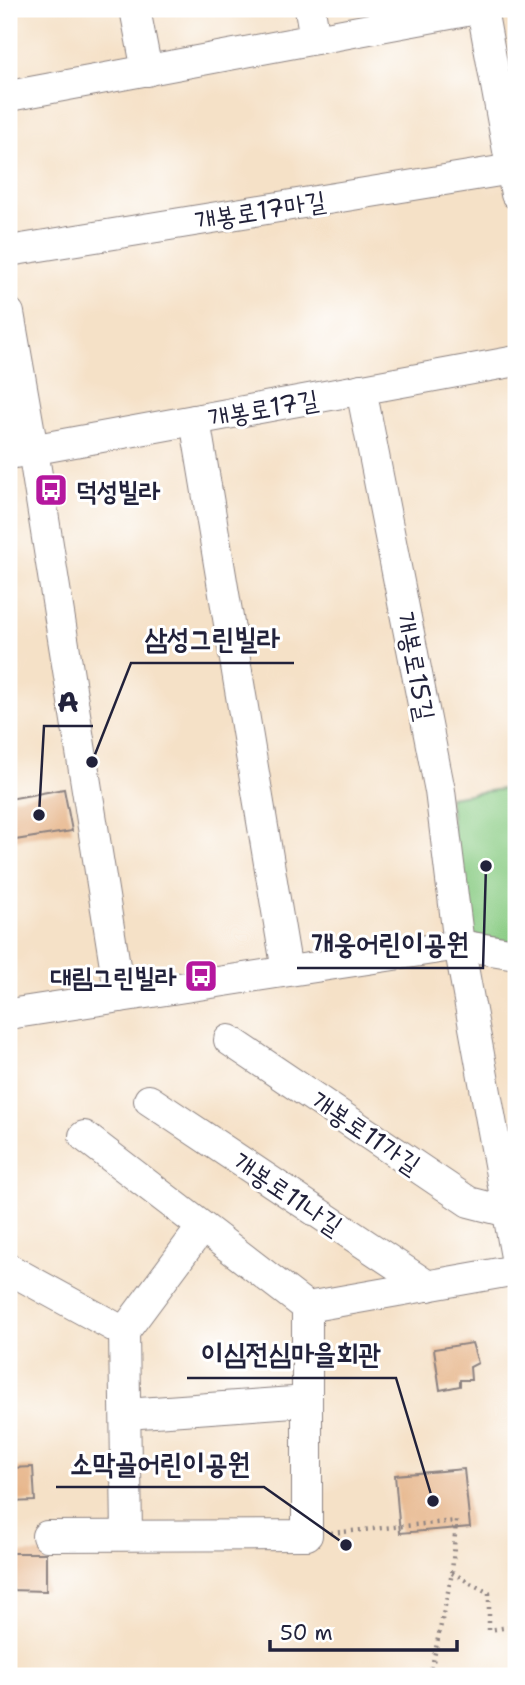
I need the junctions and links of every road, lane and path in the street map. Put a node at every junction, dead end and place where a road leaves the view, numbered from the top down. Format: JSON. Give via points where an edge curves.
{"nodes":[{"id":1,"x":135,"y":9,"type":"edge"},
{"id":2,"x":310,"y":9,"type":"edge"},
{"id":3,"x":480,"y":9,"type":"edge"},
{"id":4,"x":315,"y":39,"type":"junction"},
{"id":5,"x":147,"y":71,"type":"junction"},
{"id":6,"x":9,"y":96,"type":"edge"},
{"id":7,"x":514,"y":181,"type":"edge"},
{"id":8,"x":9,"y":251,"type":"edge"},
{"id":9,"x":9,"y":313,"type":"edge"},
{"id":10,"x":516,"y":361,"type":"edge"},
{"id":11,"x":361,"y":390,"type":"junction"},
{"id":12,"x":195,"y":420,"type":"junction"},
{"id":13,"x":21,"y":452,"type":"edge"},
{"id":14,"x":459,"y":945,"type":"junction"},
{"id":15,"x":516,"y":954,"type":"edge"},
{"id":16,"x":287,"y":971,"type":"junction"},
{"id":17,"x":120,"y":997,"type":"junction"},
{"id":18,"x":9,"y":1014,"type":"edge"},
{"id":19,"x":229,"y":1040,"type":"dead end"},
{"id":20,"x":149,"y":1100,"type":"dead end"},
{"id":21,"x":84,"y":1136,"type":"dead end"},
{"id":22,"x":508,"y":1212,"type":"junction"},
{"id":23,"x":202,"y":1227,"type":"junction"},
{"id":24,"x":516,"y":1257,"type":"edge"},
{"id":25,"x":9,"y":1269,"type":"edge"},
{"id":26,"x":516,"y":1270,"type":"edge"},
{"id":27,"x":428,"y":1286,"type":"junction"},
{"id":28,"x":307,"y":1307,"type":"junction"},
{"id":29,"x":124,"y":1332,"type":"junction"},
{"id":30,"x":307,"y":1401,"type":"junction"},
{"id":31,"x":126,"y":1414,"type":"junction"},
{"id":32,"x":127,"y":1535,"type":"junction"},
{"id":33,"x":307,"y":1535,"type":"junction"},
{"id":34,"x":47,"y":1536,"type":"dead end"},
{"id":35,"x":452,"y":1573,"type":"junction"},
{"id":36,"x":516,"y":1626,"type":"edge"},
{"id":37,"x":430,"y":1676,"type":"edge"}],
"edges":[{"from":1,"to":5,"type":"street"},
{"from":2,"to":4,"type":"street"},
{"from":3,"to":4,"type":"street","name":"개봉로17마길"},
{"from":3,"to":7,"type":"street","name":"개봉로17마길"},
{"from":4,"to":5,"type":"street","name":"개봉로17마길"},
{"from":5,"to":6,"type":"street","name":"개봉로17마길"},
{"from":7,"to":8,"type":"street","name":"개봉로17마길"},
{"from":9,"to":13,"type":"street"},
{"from":10,"to":11,"type":"street","name":"개봉로17길"},
{"from":11,"to":12,"type":"street","name":"개봉로17길"},
{"from":11,"to":14,"type":"street","name":"개봉로15길","via":[[440,791]]},
{"from":12,"to":13,"type":"street","name":"개봉로17길"},
{"from":12,"to":16,"type":"street"},
{"from":13,"to":17,"type":"street"},
{"from":14,"to":15,"type":"street"},
{"from":14,"to":16,"type":"street"},
{"from":14,"to":22,"type":"street","name":"개봉로15길"},
{"from":16,"to":17,"type":"street"},
{"from":17,"to":18,"type":"street"},
{"from":19,"to":22,"type":"street","name":"개봉로11가길","via":[[469,1202]]},
{"from":20,"to":27,"type":"street","name":"개봉로11나길"},
{"from":21,"to":23,"type":"street"},
{"from":22,"to":24,"type":"street","name":"개봉로15길"},
{"from":23,"to":28,"type":"street"},
{"from":23,"to":29,"type":"street"},
{"from":25,"to":29,"type":"street"},
{"from":26,"to":27,"type":"street"},
{"from":27,"to":28,"type":"street"},
{"from":28,"to":30,"type":"street"},
{"from":29,"to":31,"type":"street"},
{"from":30,"to":31,"type":"street"},
{"from":30,"to":33,"type":"street"},
{"from":31,"to":32,"type":"street"},
{"from":32,"to":33,"type":"street"},
{"from":32,"to":34,"type":"street"},
{"from":33,"to":35,"type":"path","via":[[456,1521]]},
{"from":35,"to":36,"type":"path","via":[[489,1593],[489,1630]]},
{"from":35,"to":37,"type":"path"}]}
